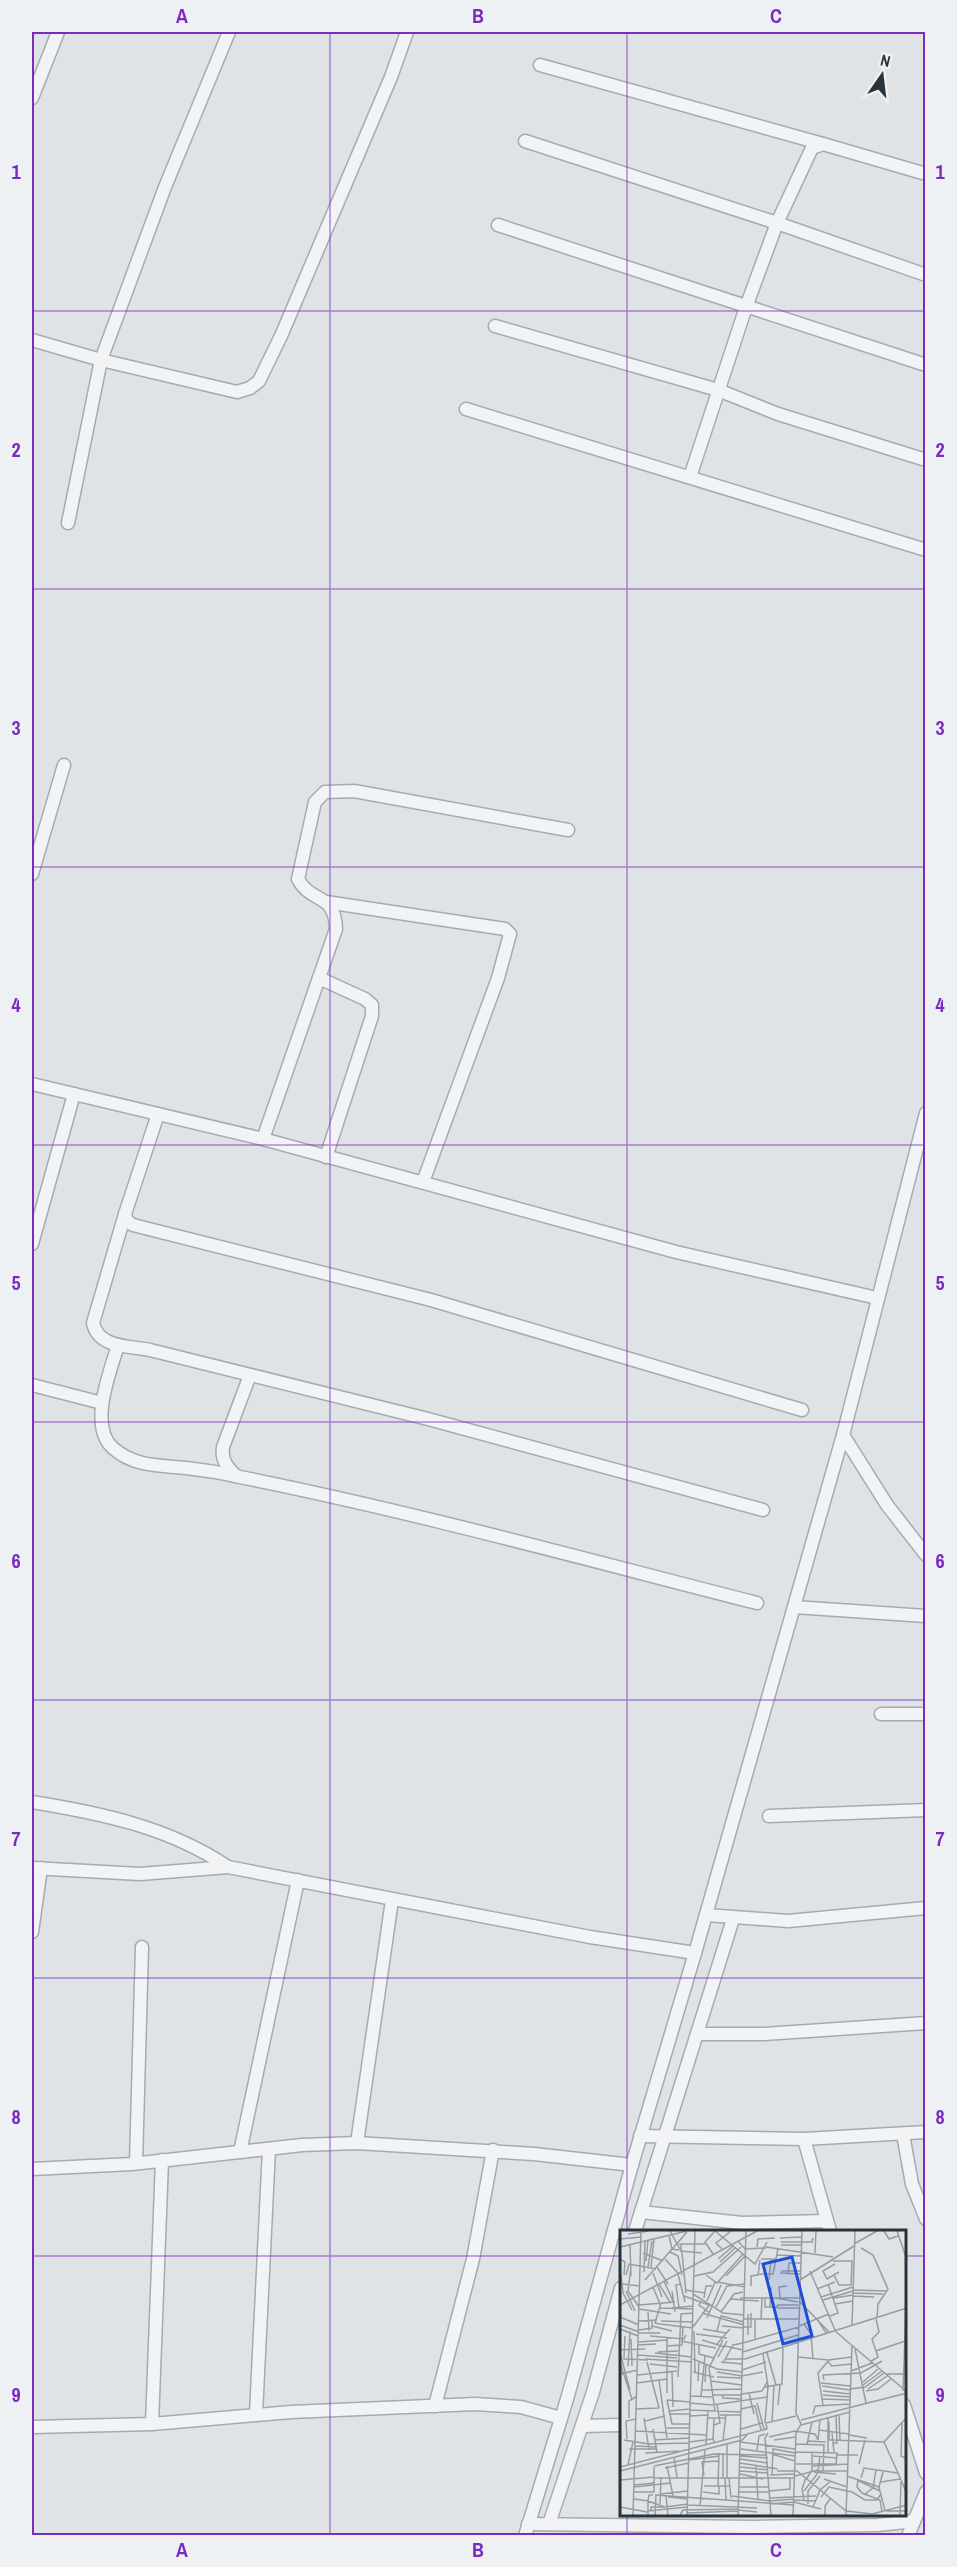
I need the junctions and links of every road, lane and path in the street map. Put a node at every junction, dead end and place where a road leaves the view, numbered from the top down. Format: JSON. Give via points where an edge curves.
{"nodes":[{"id":1,"x":58,"y":32,"type":"edge"},
{"id":2,"x":229,"y":32,"type":"edge"},
{"id":3,"x":407,"y":32,"type":"edge"},
{"id":4,"x":540,"y":64,"type":"dead end"},
{"id":5,"x":32,"y":98,"type":"edge"},
{"id":6,"x":525,"y":141,"type":"dead end"},
{"id":7,"x":824,"y":144,"type":"junction"},
{"id":8,"x":926,"y":174,"type":"edge"},
{"id":9,"x":777,"y":224,"type":"junction"},
{"id":10,"x":498,"y":225,"type":"dead end"},
{"id":11,"x":926,"y":275,"type":"edge"},
{"id":12,"x":746,"y":307,"type":"junction"},
{"id":13,"x":495,"y":326,"type":"dead end"},
{"id":14,"x":32,"y":340,"type":"edge"},
{"id":15,"x":101,"y":360,"type":"junction"},
{"id":16,"x":926,"y":365,"type":"edge"},
{"id":17,"x":718,"y":390,"type":"junction"},
{"id":18,"x":466,"y":409,"type":"dead end"},
{"id":19,"x":926,"y":460,"type":"edge"},
{"id":20,"x":690,"y":477,"type":"junction"},
{"id":21,"x":68,"y":523,"type":"dead end"},
{"id":22,"x":926,"y":550,"type":"edge"},
{"id":23,"x":64,"y":765,"type":"dead end"},
{"id":24,"x":568,"y":830,"type":"dead end"},
{"id":25,"x":32,"y":874,"type":"edge"},
{"id":26,"x":326,"y":902,"type":"junction"},
{"id":27,"x":320,"y":978,"type":"junction"},
{"id":28,"x":32,"y":1084,"type":"edge"},
{"id":29,"x":74,"y":1094,"type":"junction"},
{"id":30,"x":926,"y":1113,"type":"edge"},
{"id":31,"x":158,"y":1114,"type":"junction"},
{"id":32,"x":263,"y":1139,"type":"junction"},
{"id":33,"x":327,"y":1157,"type":"junction"},
{"id":34,"x":423,"y":1182,"type":"junction"},
{"id":35,"x":125,"y":1214,"type":"junction"},
{"id":36,"x":32,"y":1244,"type":"edge"},
{"id":37,"x":877,"y":1298,"type":"junction"},
{"id":38,"x":118,"y":1345,"type":"junction"},
{"id":39,"x":250,"y":1375,"type":"junction"},
{"id":40,"x":32,"y":1385,"type":"edge"},
{"id":41,"x":102,"y":1403,"type":"junction"},
{"id":42,"x":802,"y":1410,"type":"dead end"},
{"id":43,"x":843,"y":1435,"type":"junction"},
{"id":44,"x":236,"y":1476,"type":"junction"},
{"id":45,"x":763,"y":1510,"type":"dead end"},
{"id":46,"x":926,"y":1555,"type":"edge"},
{"id":47,"x":757,"y":1603,"type":"dead end"},
{"id":48,"x":794,"y":1607,"type":"junction"},
{"id":49,"x":926,"y":1616,"type":"edge"},
{"id":50,"x":882,"y":1714,"type":"dead end"},
{"id":51,"x":926,"y":1714,"type":"edge"},
{"id":52,"x":32,"y":1802,"type":"edge"},
{"id":53,"x":926,"y":1810,"type":"edge"},
{"id":54,"x":769,"y":1816,"type":"dead end"},
{"id":55,"x":228,"y":1867,"type":"junction"},
{"id":56,"x":36,"y":1868,"type":"edge"},
{"id":57,"x":298,"y":1880,"type":"junction"},
{"id":58,"x":392,"y":1900,"type":"junction"},
{"id":59,"x":926,"y":1908,"type":"edge"},
{"id":60,"x":706,"y":1915,"type":"junction"},
{"id":61,"x":733,"y":1919,"type":"junction"},
{"id":62,"x":32,"y":1932,"type":"edge"},
{"id":63,"x":142,"y":1947,"type":"dead end"},
{"id":64,"x":695,"y":1953,"type":"junction"},
{"id":65,"x":926,"y":2023,"type":"edge"},
{"id":66,"x":697,"y":2034,"type":"junction"},
{"id":67,"x":926,"y":2132,"type":"edge"},
{"id":68,"x":903,"y":2134,"type":"junction"},
{"id":69,"x":640,"y":2136,"type":"junction"},
{"id":70,"x":666,"y":2138,"type":"junction"},
{"id":71,"x":804,"y":2139,"type":"junction"},
{"id":72,"x":357,"y":2143,"type":"junction"},
{"id":73,"x":270,"y":2149,"type":"junction"},
{"id":74,"x":493,"y":2150,"type":"junction"},
{"id":75,"x":240,"y":2152,"type":"junction"},
{"id":76,"x":162,"y":2160,"type":"junction"},
{"id":77,"x":136,"y":2163,"type":"junction"},
{"id":78,"x":632,"y":2165,"type":"junction"},
{"id":79,"x":32,"y":2169,"type":"edge"},
{"id":80,"x":641,"y":2212,"type":"junction"},
{"id":81,"x":926,"y":2219,"type":"edge"},
{"id":82,"x":828,"y":2226,"type":"edge"},
{"id":83,"x":635,"y":2230,"type":"edge"},
{"id":84,"x":620,"y":2292,"type":"edge"},
{"id":85,"x":435,"y":2406,"type":"junction"},
{"id":86,"x":906,"y":2411,"type":"edge"},
{"id":87,"x":256,"y":2414,"type":"junction"},
{"id":88,"x":561,"y":2418,"type":"junction"},
{"id":89,"x":152,"y":2424,"type":"junction"},
{"id":90,"x":620,"y":2425,"type":"edge"},
{"id":91,"x":582,"y":2426,"type":"junction"},
{"id":92,"x":32,"y":2427,"type":"edge"},
{"id":93,"x":926,"y":2473,"type":"edge"},
{"id":94,"x":926,"y":2492,"type":"edge"},
{"id":95,"x":914,"y":2522,"type":"junction"},
{"id":96,"x":549,"y":2524,"type":"junction"},
{"id":97,"x":527,"y":2530,"type":"edge"},
{"id":98,"x":908,"y":2535,"type":"edge"}],
"edges":[{"from":1,"to":5,"type":"street"},
{"from":2,"to":15,"type":"street","via":[[165,187]]},
{"from":3,"to":15,"type":"street","via":[[259,381],[237,392]]},
{"from":4,"to":7,"type":"street"},
{"from":6,"to":9,"type":"street"},
{"from":7,"to":8,"type":"street"},
{"from":7,"to":9,"type":"street","via":[[812,148],[804,161]]},
{"from":9,"to":11,"type":"street"},
{"from":9,"to":12,"type":"street"},
{"from":10,"to":12,"type":"street"},
{"from":12,"to":16,"type":"street"},
{"from":12,"to":17,"type":"street"},
{"from":13,"to":17,"type":"street"},
{"from":14,"to":15,"type":"street"},
{"from":15,"to":21,"type":"street"},
{"from":17,"to":19,"type":"street","via":[[778,414]]},
{"from":17,"to":20,"type":"street"},
{"from":18,"to":20,"type":"street"},
{"from":20,"to":22,"type":"street"},
{"from":23,"to":25,"type":"street"},
{"from":24,"to":26,"type":"street","via":[[354,791],[325,792],[315,802],[298,879],[303,888]]},
{"from":26,"to":27,"type":"street","via":[[336,915],[336,930]]},
{"from":26,"to":34,"type":"street","via":[[505,929],[510,934],[501,969]]},
{"from":27,"to":32,"type":"street"},
{"from":27,"to":33,"type":"street","via":[[372,1005],[372,1016]]},
{"from":28,"to":29,"type":"street"},
{"from":29,"to":31,"type":"street"},
{"from":29,"to":36,"type":"street"},
{"from":30,"to":37,"type":"street"},
{"from":31,"to":32,"type":"street"},
{"from":31,"to":35,"type":"street"},
{"from":32,"to":33,"type":"street"},
{"from":33,"to":34,"type":"street"},
{"from":34,"to":37,"type":"street","via":[[676,1252]]},
{"from":35,"to":38,"type":"street","via":[[93,1323],[95,1333]]},
{"from":35,"to":42,"type":"street","via":[[127,1221],[145,1230],[431,1300]]},
{"from":37,"to":43,"type":"street"},
{"from":38,"to":39,"type":"street"},
{"from":38,"to":41,"type":"street"},
{"from":39,"to":44,"type":"street","via":[[223,1447],[226,1466]]},
{"from":39,"to":45,"type":"street"},
{"from":40,"to":41,"type":"street"},
{"from":41,"to":44,"type":"street","via":[[105,1438],[125,1457],[153,1467],[183,1467]]},
{"from":43,"to":46,"type":"street","via":[[887,1505]]},
{"from":43,"to":48,"type":"street"},
{"from":44,"to":47,"type":"street","via":[[393,1511]]},
{"from":48,"to":49,"type":"street"},
{"from":48,"to":60,"type":"street"},
{"from":50,"to":51,"type":"street"},
{"from":52,"to":55,"type":"street","via":[[147,1827],[187,1842]]},
{"from":53,"to":54,"type":"street"},
{"from":55,"to":56,"type":"street","via":[[140,1874]]},
{"from":55,"to":57,"type":"street"},
{"from":56,"to":62,"type":"street"},
{"from":57,"to":58,"type":"street"},
{"from":57,"to":75,"type":"street"},
{"from":58,"to":64,"type":"street"},
{"from":58,"to":72,"type":"street"},
{"from":59,"to":61,"type":"street","via":[[788,1921]]},
{"from":60,"to":61,"type":"street"},
{"from":60,"to":64,"type":"street"},
{"from":61,"to":66,"type":"street"},
{"from":63,"to":77,"type":"street"},
{"from":64,"to":69,"type":"street"},
{"from":65,"to":66,"type":"street","via":[[764,2034]]},
{"from":66,"to":70,"type":"street"},
{"from":67,"to":68,"type":"street"},
{"from":68,"to":71,"type":"street"},
{"from":68,"to":81,"type":"street","via":[[912,2184]]},
{"from":69,"to":70,"type":"street"},
{"from":69,"to":78,"type":"street"},
{"from":70,"to":71,"type":"street"},
{"from":70,"to":80,"type":"street"},
{"from":71,"to":82,"type":"street"},
{"from":72,"to":73,"type":"street"},
{"from":72,"to":74,"type":"street"},
{"from":73,"to":75,"type":"street"},
{"from":73,"to":87,"type":"street"},
{"from":74,"to":78,"type":"street"},
{"from":74,"to":85,"type":"street","via":[[473,2259]]},
{"from":75,"to":76,"type":"street"},
{"from":76,"to":77,"type":"street"},
{"from":76,"to":89,"type":"street"},
{"from":77,"to":79,"type":"street"},
{"from":78,"to":88,"type":"street"},
{"from":80,"to":82,"type":"street","via":[[742,2223]]},
{"from":80,"to":83,"type":"street"},
{"from":84,"to":91,"type":"street"},
{"from":85,"to":87,"type":"street"},
{"from":85,"to":88,"type":"street","via":[[505,2405]]},
{"from":86,"to":93,"type":"street"},
{"from":87,"to":89,"type":"street"},
{"from":88,"to":97,"type":"street"},
{"from":89,"to":92,"type":"street"},
{"from":90,"to":91,"type":"street"},
{"from":91,"to":96,"type":"street"},
{"from":94,"to":95,"type":"street"},
{"from":95,"to":96,"type":"street","via":[[754,2527]]},
{"from":95,"to":98,"type":"street"},
{"from":96,"to":97,"type":"street"}]}
